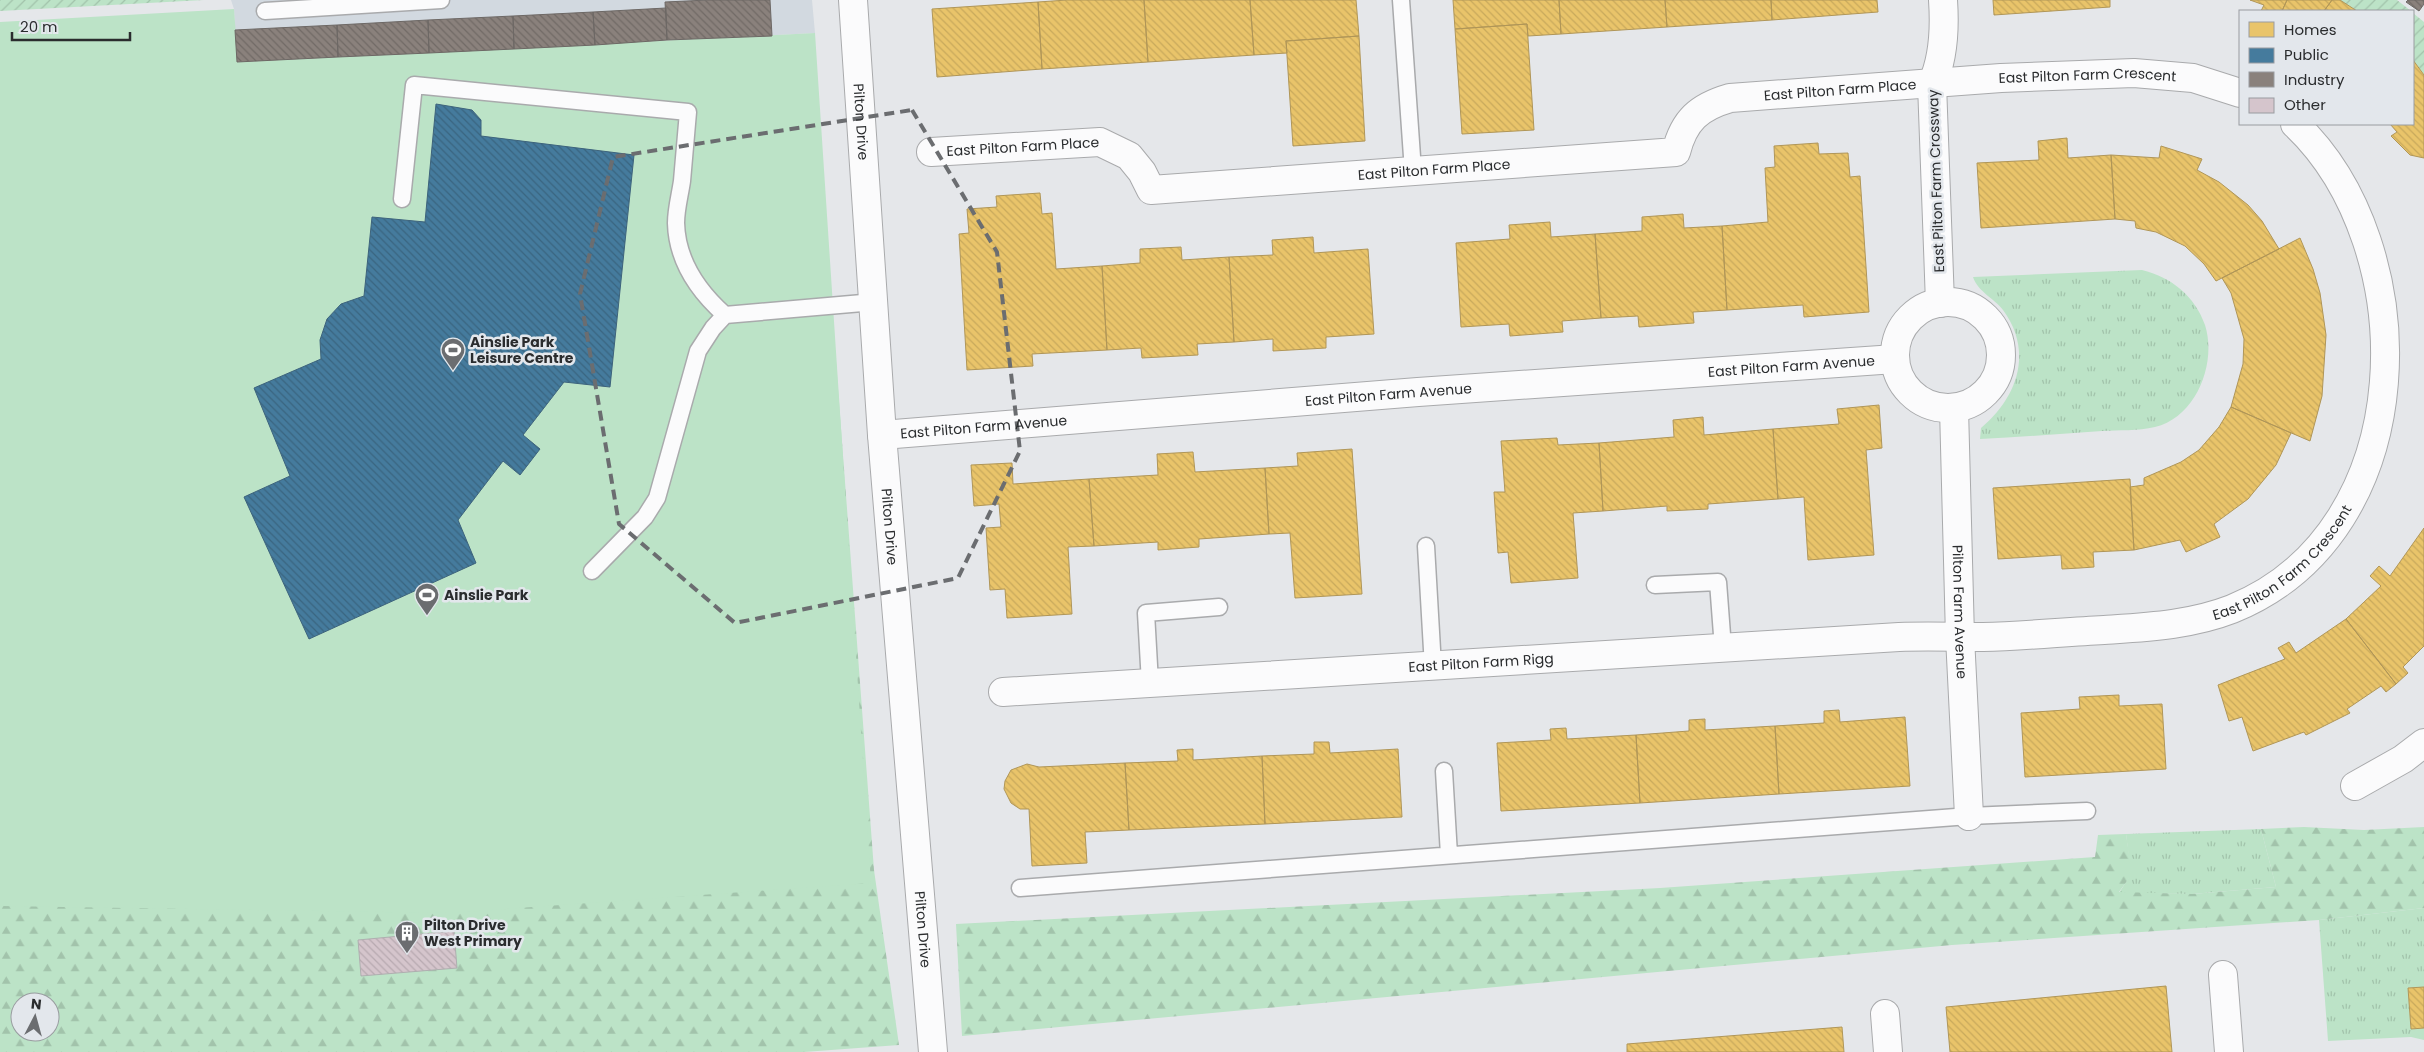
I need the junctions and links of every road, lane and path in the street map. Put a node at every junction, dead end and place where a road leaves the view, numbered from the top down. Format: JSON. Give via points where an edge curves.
{"nodes":[{"id":1,"x":440,"y":0,"type":"edge"},
{"id":2,"x":854,"y":0,"type":"edge"},
{"id":3,"x":1401,"y":0,"type":"edge"},
{"id":4,"x":1943,"y":0,"type":"edge"},
{"id":5,"x":265,"y":11,"type":"dead end"},
{"id":6,"x":1932,"y":84,"type":"junction"},
{"id":7,"x":2239,"y":93,"type":"edge"},
{"id":8,"x":2296,"y":125,"type":"edge"},
{"id":9,"x":931,"y":152,"type":"dead end"},
{"id":10,"x":1413,"y":171,"type":"junction"},
{"id":11,"x":402,"y":199,"type":"dead end"},
{"id":12,"x":874,"y":302,"type":"junction"},
{"id":13,"x":1940,"y":303,"type":"junction"},
{"id":14,"x":725,"y":315,"type":"junction"},
{"id":15,"x":1895,"y":359,"type":"junction"},
{"id":16,"x":1954,"y":408,"type":"junction"},
{"id":17,"x":882,"y":435,"type":"junction"},
{"id":18,"x":1426,"y":546,"type":"dead end"},
{"id":19,"x":592,"y":571,"type":"dead end"},
{"id":20,"x":1655,"y":585,"type":"dead end"},
{"id":21,"x":1219,"y":607,"type":"dead end"},
{"id":22,"x":1960,"y":637,"type":"junction"},
{"id":23,"x":1723,"y":648,"type":"junction"},
{"id":24,"x":1433,"y":667,"type":"junction"},
{"id":25,"x":1150,"y":683,"type":"junction"},
{"id":26,"x":1003,"y":692,"type":"dead end"},
{"id":27,"x":2424,"y":743,"type":"edge"},
{"id":28,"x":1444,"y":771,"type":"dead end"},
{"id":29,"x":2356,"y":786,"type":"dead end"},
{"id":30,"x":2087,"y":811,"type":"dead end"},
{"id":31,"x":1969,"y":816,"type":"junction"},
{"id":32,"x":1449,"y":855,"type":"junction"},
{"id":33,"x":1020,"y":888,"type":"dead end"},
{"id":34,"x":2223,"y":975,"type":"dead end"},
{"id":35,"x":1885,"y":1014,"type":"dead end"},
{"id":36,"x":934,"y":1052,"type":"edge"},
{"id":37,"x":1888,"y":1052,"type":"edge"},
{"id":38,"x":2228,"y":1052,"type":"edge"}],
"edges":[{"from":1,"to":5,"type":"lane"},
{"from":2,"to":12,"type":"street","name":"Pilton Drive"},
{"from":3,"to":10,"type":"lane"},
{"from":4,"to":6,"type":"street","name":"East Pilton Farm Crossway","via":[[1942,52]]},
{"from":6,"to":7,"type":"street","name":"East Pilton Farm Crescent","via":[[2001,78],[2155,73],[2193,78]]},
{"from":6,"to":10,"type":"street","name":"East Pilton Farm Place","via":[[1730,98],[1700,110],[1684,132],[1676,152]]},
{"from":6,"to":13,"type":"street","name":"East Pilton Farm Crossway"},
{"from":8,"to":22,"type":"street","name":"East Pilton Farm Crescent","via":[[2334,159],[2364,196],[2386,241],[2404,301],[2403,366],[2394,428],[2382,463],[2358,507],[2332,540],[2298,572],[2231,609],[2174,624]]},
{"from":9,"to":10,"type":"street","name":"East Pilton Farm Place","via":[[1100,142],[1129,156],[1151,190]]},
{"from":11,"to":14,"type":"lane","via":[[414,85],[688,112],[676,222],[679,246],[695,283]]},
{"from":12,"to":14,"type":"lane"},
{"from":12,"to":17,"type":"street","name":"Pilton Drive"},
{"from":13,"to":15,"type":"street","via":[[1912,316],[1896,343]]},
{"from":13,"to":16,"type":"street","via":[[1957,302],[1987,318],[1997,332],[2002,348],[1995,381],[1984,395],[1970,404]]},
{"from":14,"to":19,"type":"lane","via":[[713,328],[696,358],[657,498],[641,522]]},
{"from":15,"to":16,"type":"street","via":[[1899,376],[1921,401],[1937,407]]},
{"from":15,"to":17,"type":"street","name":"East Pilton Farm Avenue","via":[[1418,392]]},
{"from":16,"to":22,"type":"street","name":"Pilton Farm Avenue"},
{"from":17,"to":36,"type":"street","name":"Pilton Drive"},
{"from":18,"to":24,"type":"lane"},
{"from":20,"to":23,"type":"lane","via":[[1718,582]]},
{"from":21,"to":25,"type":"lane","via":[[1146,613]]},
{"from":22,"to":23,"type":"street","name":"East Pilton Farm Rigg"},
{"from":22,"to":31,"type":"street","name":"Pilton Farm Avenue"},
{"from":23,"to":24,"type":"street","name":"East Pilton Farm Rigg"},
{"from":24,"to":25,"type":"street","name":"East Pilton Farm Rigg"},
{"from":25,"to":26,"type":"street","name":"East Pilton Farm Rigg"},
{"from":27,"to":29,"type":"street"},
{"from":28,"to":32,"type":"lane"},
{"from":30,"to":31,"type":"lane"},
{"from":31,"to":32,"type":"lane"},
{"from":32,"to":33,"type":"lane"},
{"from":34,"to":38,"type":"street"},
{"from":35,"to":37,"type":"street"}]}
